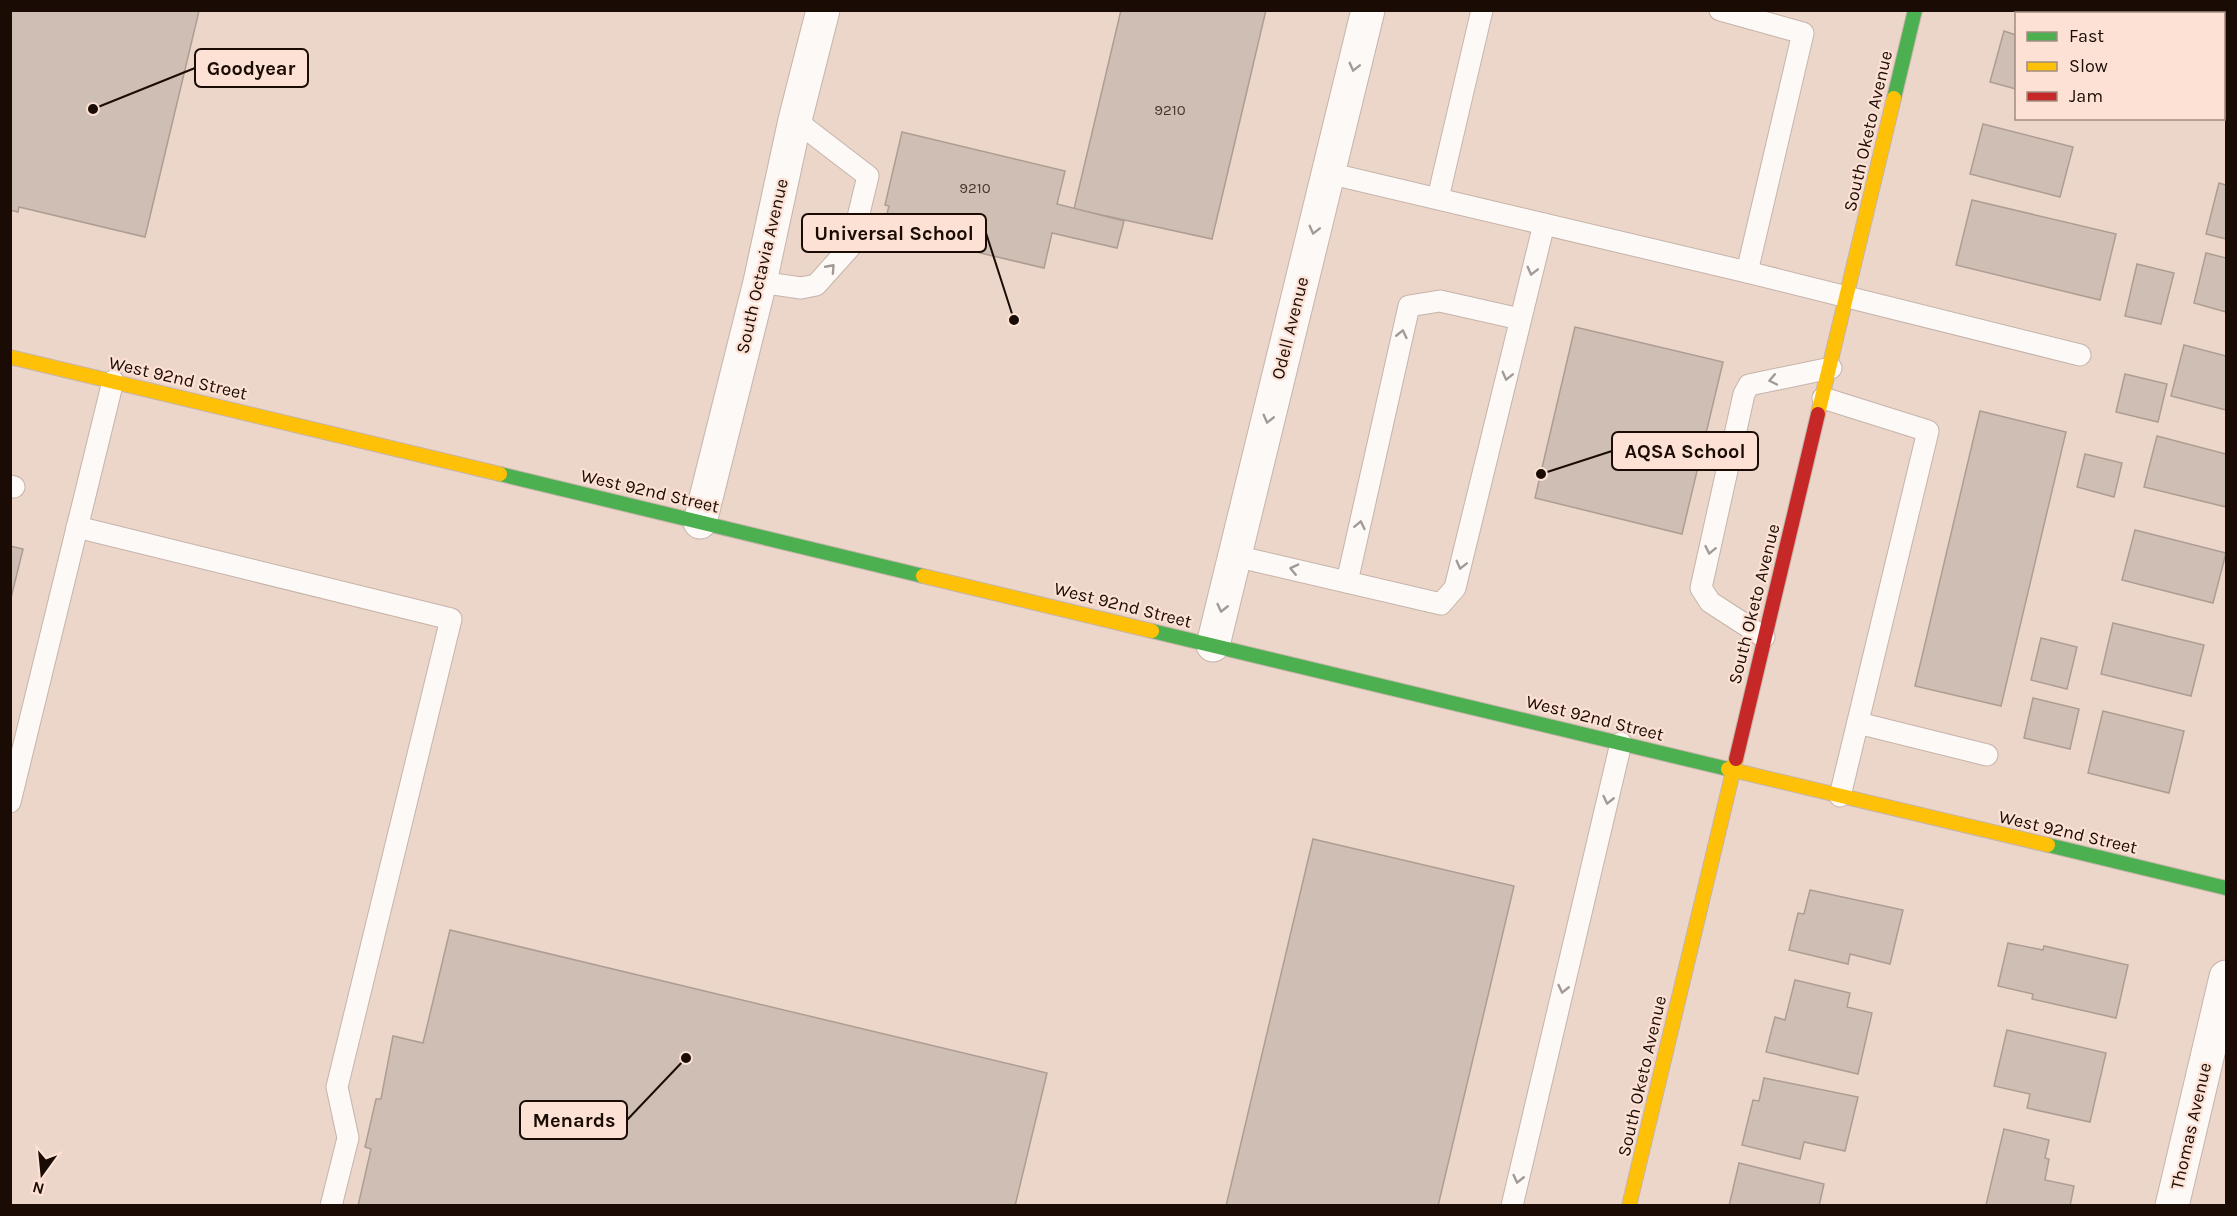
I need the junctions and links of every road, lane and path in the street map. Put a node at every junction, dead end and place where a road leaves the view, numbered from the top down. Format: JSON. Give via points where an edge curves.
{"nodes":[{"id":1,"x":823,"y":10,"type":"edge"},
{"id":2,"x":1368,"y":10,"type":"edge"},
{"id":3,"x":1482,"y":10,"type":"edge"},
{"id":4,"x":1720,"y":10,"type":"edge"},
{"id":5,"x":1916,"y":10,"type":"edge"},
{"id":6,"x":795,"y":120,"type":"junction"},
{"id":7,"x":1328,"y":173,"type":"junction"},
{"id":8,"x":1438,"y":198,"type":"junction"},
{"id":9,"x":1544,"y":224,"type":"junction"},
{"id":10,"x":1747,"y":272,"type":"junction"},
{"id":11,"x":760,"y":282,"type":"junction"},
{"id":12,"x":1847,"y":297,"type":"junction"},
{"id":13,"x":1520,"y":319,"type":"junction"},
{"id":14,"x":2080,"y":355,"type":"dead end"},
{"id":15,"x":10,"y":357,"type":"edge"},
{"id":16,"x":1831,"y":368,"type":"junction"},
{"id":17,"x":113,"y":381,"type":"junction"},
{"id":18,"x":1822,"y":398,"type":"junction"},
{"id":19,"x":700,"y":522,"type":"junction"},
{"id":20,"x":77,"y":527,"type":"junction"},
{"id":21,"x":1234,"y":556,"type":"junction"},
{"id":22,"x":1347,"y":582,"type":"junction"},
{"id":23,"x":1764,"y":637,"type":"junction"},
{"id":24,"x":1213,"y":645,"type":"junction"},
{"id":25,"x":1858,"y":723,"type":"junction"},
{"id":26,"x":1621,"y":743,"type":"junction"},
{"id":27,"x":1987,"y":755,"type":"dead end"},
{"id":28,"x":1733,"y":770,"type":"junction"},
{"id":29,"x":1840,"y":796,"type":"junction"},
{"id":30,"x":10,"y":802,"type":"edge"},
{"id":31,"x":2226,"y":888,"type":"edge"},
{"id":32,"x":2226,"y":977,"type":"edge"},
{"id":33,"x":331,"y":1206,"type":"edge"},
{"id":34,"x":1512,"y":1206,"type":"edge"},
{"id":35,"x":1629,"y":1206,"type":"edge"},
{"id":36,"x":2172,"y":1206,"type":"edge"}],
"edges":[{"from":1,"to":6,"type":"street","name":"South Octavia Avenue"},
{"from":2,"to":7,"type":"street","name":"Odell Avenue","one_way":true},
{"from":3,"to":8,"type":"lane"},
{"from":4,"to":10,"type":"lane","via":[[1803,33]]},
{"from":5,"to":12,"type":"street","name":"South Oketo Avenue"},
{"from":6,"to":11,"type":"street","name":"South Octavia Avenue"},
{"from":11,"to":6,"type":"lane","one_way":true,"via":[[801,288],[816,285],[851,246],[868,176]]},
{"from":7,"to":8,"type":"lane"},
{"from":7,"to":21,"type":"street","name":"Odell Avenue","one_way":true},
{"from":8,"to":9,"type":"lane"},
{"from":9,"to":10,"type":"lane"},
{"from":9,"to":13,"type":"lane","one_way":true},
{"from":10,"to":12,"type":"lane"},
{"from":11,"to":19,"type":"street","name":"South Octavia Avenue"},
{"from":12,"to":14,"type":"lane"},
{"from":12,"to":16,"type":"street","name":"South Oketo Avenue"},
{"from":13,"to":22,"type":"lane","one_way":true,"via":[[1455,588],[1441,604]]},
{"from":22,"to":13,"type":"lane","one_way":true,"via":[[1409,306],[1440,301]]},
{"from":15,"to":17,"type":"street","name":"West 92nd Street"},
{"from":16,"to":18,"type":"street","name":"South Oketo Avenue"},
{"from":16,"to":23,"type":"lane","one_way":true,"via":[[1749,385],[1744,394],[1701,588],[1710,602]]},
{"from":17,"to":19,"type":"street","name":"West 92nd Street"},
{"from":17,"to":20,"type":"lane"},
{"from":18,"to":23,"type":"street","name":"South Oketo Avenue"},
{"from":18,"to":25,"type":"lane","via":[[1928,431]]},
{"from":19,"to":24,"type":"street","name":"West 92nd Street"},
{"from":20,"to":30,"type":"lane"},
{"from":20,"to":33,"type":"lane","via":[[451,619],[337,1087],[348,1138]]},
{"from":22,"to":21,"type":"lane","one_way":true},
{"from":21,"to":24,"type":"street","name":"Odell Avenue","one_way":true},
{"from":23,"to":28,"type":"street","name":"South Oketo Avenue"},
{"from":24,"to":26,"type":"street","name":"West 92nd Street"},
{"from":25,"to":27,"type":"lane"},
{"from":25,"to":29,"type":"lane"},
{"from":26,"to":28,"type":"street","name":"West 92nd Street"},
{"from":26,"to":34,"type":"lane","one_way":true},
{"from":28,"to":29,"type":"street","name":"West 92nd Street"},
{"from":28,"to":35,"type":"street","name":"South Oketo Avenue"},
{"from":29,"to":31,"type":"street","name":"West 92nd Street"},
{"from":32,"to":36,"type":"street","name":"Thomas Avenue"}]}
